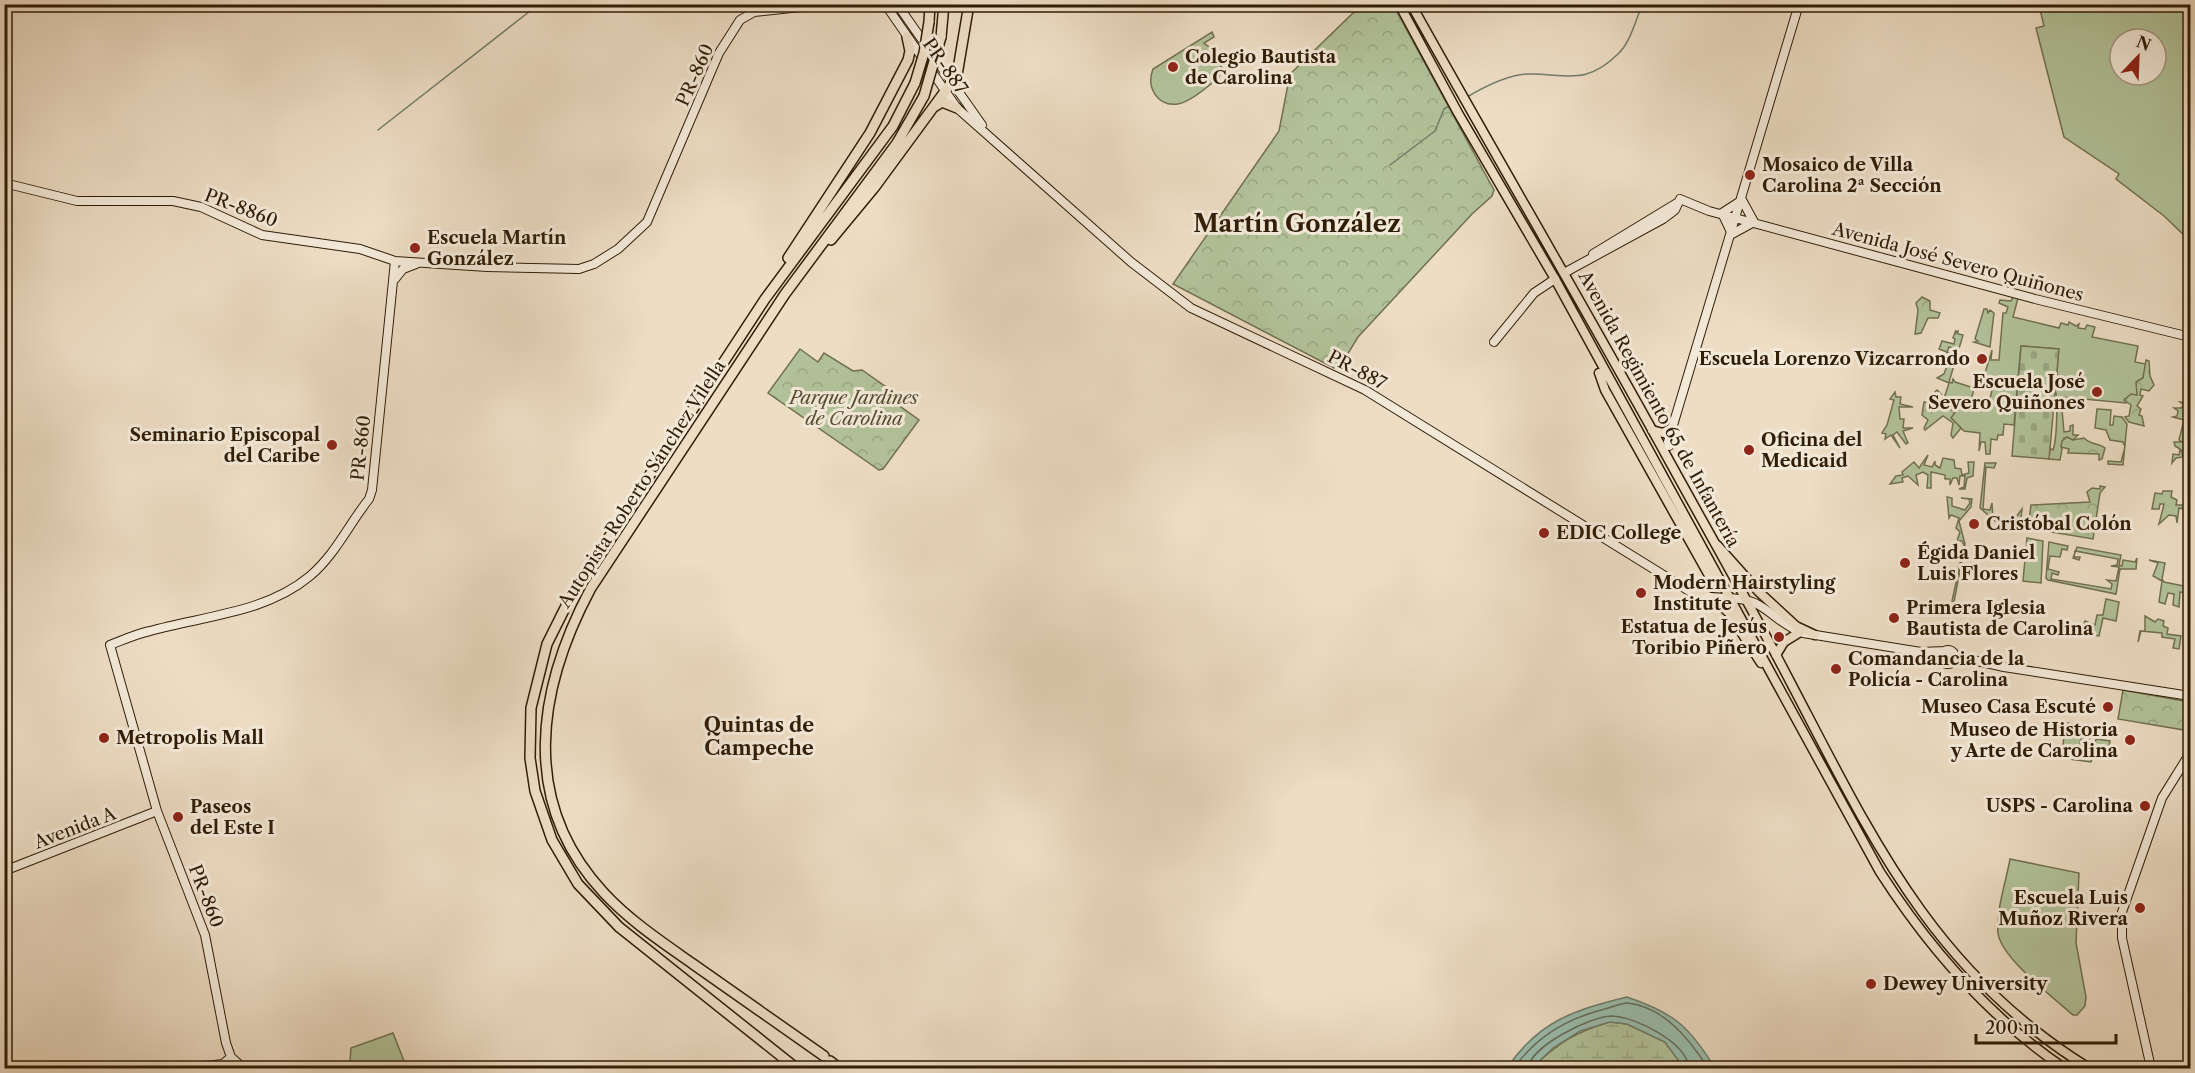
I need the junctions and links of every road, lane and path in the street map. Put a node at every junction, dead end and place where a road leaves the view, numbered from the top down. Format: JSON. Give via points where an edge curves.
{"nodes":[{"id":1,"x":897,"y":4,"type":"edge"},
{"id":2,"x":930,"y":4,"type":"edge"},
{"id":3,"x":944,"y":4,"type":"edge"},
{"id":4,"x":969,"y":4,"type":"edge"},
{"id":5,"x":1399,"y":4,"type":"edge"},
{"id":6,"x":1411,"y":4,"type":"edge"},
{"id":7,"x":1799,"y":4,"type":"edge"},
{"id":8,"x":826,"y":5,"type":"edge"},
{"id":9,"x":885,"y":5,"type":"edge"},
{"id":10,"x":907,"y":37,"type":"junction"},
{"id":11,"x":951,"y":82,"type":"junction"},
{"id":12,"x":944,"y":91,"type":"junction"},
{"id":13,"x":957,"y":108,"type":"junction"},
{"id":14,"x":933,"y":109,"type":"junction"},
{"id":15,"x":990,"y":136,"type":"junction"},
{"id":16,"x":4,"y":183,"type":"edge"},
{"id":17,"x":1742,"y":200,"type":"junction"},
{"id":18,"x":1721,"y":213,"type":"junction"},
{"id":19,"x":1737,"y":218,"type":"junction"},
{"id":20,"x":1754,"y":222,"type":"junction"},
{"id":21,"x":1732,"y":236,"type":"junction"},
{"id":22,"x":380,"y":256,"type":"junction"},
{"id":23,"x":395,"y":261,"type":"junction"},
{"id":24,"x":416,"y":264,"type":"junction"},
{"id":25,"x":1564,"y":273,"type":"junction"},
{"id":26,"x":796,"y":279,"type":"junction"},
{"id":27,"x":1555,"y":279,"type":"junction"},
{"id":28,"x":395,"y":280,"type":"junction"},
{"id":29,"x":741,"y":334,"type":"junction"},
{"id":30,"x":2190,"y":337,"type":"edge"},
{"id":31,"x":1494,"y":342,"type":"dead end"},
{"id":32,"x":1672,"y":428,"type":"junction"},
{"id":33,"x":1652,"y":430,"type":"junction"},
{"id":34,"x":1667,"y":450,"type":"junction"},
{"id":35,"x":1649,"y":462,"type":"junction"},
{"id":36,"x":1714,"y":542,"type":"junction"},
{"id":37,"x":1694,"y":594,"type":"junction"},
{"id":38,"x":1714,"y":599,"type":"junction"},
{"id":39,"x":1731,"y":599,"type":"junction"},
{"id":40,"x":1746,"y":600,"type":"junction"},
{"id":41,"x":1800,"y":632,"type":"junction"},
{"id":42,"x":1815,"y":635,"type":"junction"},
{"id":43,"x":1944,"y":651,"type":"junction"},
{"id":44,"x":1930,"y":653,"type":"junction"},
{"id":45,"x":1776,"y":655,"type":"junction"},
{"id":46,"x":1954,"y":659,"type":"junction"},
{"id":47,"x":1942,"y":662,"type":"junction"},
{"id":48,"x":1769,"y":672,"type":"junction"},
{"id":49,"x":2190,"y":696,"type":"edge"},
{"id":50,"x":2190,"y":753,"type":"edge"},
{"id":51,"x":157,"y":812,"type":"junction"},
{"id":52,"x":4,"y":871,"type":"edge"},
{"id":53,"x":231,"y":1057,"type":"junction"},
{"id":54,"x":2147,"y":1057,"type":"junction"},
{"id":55,"x":186,"y":1068,"type":"edge"},
{"id":56,"x":243,"y":1068,"type":"edge"},
{"id":57,"x":796,"y":1068,"type":"edge"},
{"id":58,"x":839,"y":1068,"type":"edge"},
{"id":59,"x":2064,"y":1068,"type":"edge"},
{"id":60,"x":2088,"y":1068,"type":"edge"},
{"id":61,"x":2146,"y":1068,"type":"edge"},
{"id":62,"x":2151,"y":1068,"type":"edge"}],
"edges":[{"from":1,"to":11,"type":"street","name":"PR-887"},
{"from":2,"to":29,"type":"highway","name":"Autopista Roberto Sánchez Vilella","bridge":true,"via":[[924,53],[915,83],[893,126]]},
{"from":3,"to":26,"type":"highway","name":"Autopista Roberto Sánchez Vilella","bridge":true,"via":[[941,37],[924,96],[897,143]]},
{"from":4,"to":11,"type":"highway","via":[[959,72]]},
{"from":5,"to":27,"type":"main road","name":"Avenida Regimiento 65 de Infantería"},
{"from":6,"to":25,"type":"main road","name":"Avenida Regimiento 65 de Infantería"},
{"from":7,"to":17,"type":"street"},
{"from":8,"to":24,"type":"street","name":"PR-860","number":"PR-860","via":[[754,12],[740,20],[719,53],[647,222],[618,249],[594,264],[573,270]]},
{"from":9,"to":10,"type":"street","name":"PR-887"},
{"from":10,"to":12,"type":"street","name":"PR-887"},
{"from":10,"to":29,"type":"highway","via":[[908,60],[882,112]]},
{"from":11,"to":12,"type":"highway"},
{"from":11,"to":15,"type":"street","name":"PR-887"},
{"from":12,"to":13,"type":"street","name":"PR-887"},
{"from":12,"to":14,"type":"highway"},
{"from":13,"to":14,"type":"highway","via":[[942,102]]},
{"from":13,"to":15,"type":"street","name":"PR-887"},
{"from":14,"to":26,"type":"highway","via":[[850,218]]},
{"from":15,"to":37,"type":"street","name":"PR-887","via":[[1131,262],[1191,308],[1365,390]]},
{"from":16,"to":22,"type":"street","name":"PR-8860","number":"PR-8860","via":[[85,202],[173,201],[201,207],[271,238],[360,249]]},
{"from":17,"to":18,"type":"street"},
{"from":17,"to":19,"type":"street"},
{"from":17,"to":20,"type":"street"},
{"from":18,"to":19,"type":"street","name":"Avenida José Severo Quiñones"},
{"from":18,"to":21,"type":"street"},
{"from":18,"to":25,"type":"street","name":"Avenida José Severo Quiñones","via":[[1690,199],[1680,199],[1640,230]]},
{"from":19,"to":20,"type":"street","name":"Avenida José Severo Quiñones"},
{"from":19,"to":21,"type":"street"},
{"from":20,"to":21,"type":"street"},
{"from":20,"to":30,"type":"street","name":"Avenida José Severo Quiñones","via":[[2026,297]]},
{"from":21,"to":32,"type":"street"},
{"from":21,"to":34,"type":"street","via":[[1673,444]]},
{"from":22,"to":23,"type":"street","name":"PR-8860","number":"PR-8860"},
{"from":22,"to":28,"type":"street"},
{"from":23,"to":24,"type":"street","name":"PR-860","number":"PR-860"},
{"from":23,"to":28,"type":"street","name":"PR-860","number":"PR-860"},
{"from":24,"to":28,"type":"street","via":[[403,269]]},
{"from":25,"to":33,"type":"main road","name":"Avenida Regimiento 65 de Infantería"},
{"from":26,"to":58,"type":"highway","name":"Autopista Roberto Sánchez Vilella","via":[[591,588],[562,649],[544,739],[548,782],[564,831],[593,880],[619,908]]},
{"from":27,"to":31,"type":"street","via":[[1534,293]]},
{"from":27,"to":35,"type":"main road","name":"Avenida Regimiento 65 de Infantería","via":[[1594,355],[1605,390]]},
{"from":28,"to":51,"type":"street","name":"PR-860","number":"PR-860","via":[[372,490],[334,549],[310,576],[250,607],[147,631],[110,645]]},
{"from":29,"to":57,"type":"highway","name":"Autopista Roberto Sánchez Vilella","via":[[564,609],[541,660],[530,725],[530,758],[552,840],[591,900],[619,927]]},
{"from":32,"to":33,"type":"main road","via":[[1663,433]]},
{"from":32,"to":34,"type":"street"},
{"from":33,"to":34,"type":"main road","name":"Avenida Regimiento 65 de Infantería"},
{"from":34,"to":35,"type":"street"},
{"from":34,"to":36,"type":"main road","name":"Avenida Regimiento 65 de Infantería"},
{"from":35,"to":37,"type":"main road","via":[[1711,579],[1708,589]]},
{"from":35,"to":39,"type":"main road","name":"Avenida Regimiento 65 de Infantería"},
{"from":36,"to":40,"type":"main road","name":"Avenida Regimiento 65 de Infantería"},
{"from":36,"to":42,"type":"main road","via":[[1796,626]]},
{"from":37,"to":38,"type":"street","name":"PR-887"},
{"from":38,"to":39,"type":"street","name":"PR-887"},
{"from":38,"to":48,"type":"main road","via":[[1729,613],[1754,657]]},
{"from":39,"to":40,"type":"street","name":"PR-887"},
{"from":39,"to":48,"type":"main road","name":"Avenida Regimiento 65 de Infantería"},
{"from":40,"to":41,"type":"street"},
{"from":40,"to":45,"type":"main road","name":"Avenida Regimiento 65 de Infantería"},
{"from":41,"to":42,"type":"street"},
{"from":41,"to":45,"type":"main road","via":[[1784,642]]},
{"from":42,"to":44,"type":"street"},
{"from":43,"to":44,"type":"street"},
{"from":43,"to":46,"type":"street","via":[[1949,650]]},
{"from":43,"to":47,"type":"street"},
{"from":44,"to":47,"type":"street"},
{"from":45,"to":60,"type":"main road","name":"Avenida Regimiento 65 de Infantería","via":[[1852,800],[1932,929],[2014,1014]]},
{"from":46,"to":47,"type":"street","via":[[1947,664]]},
{"from":46,"to":49,"type":"street"},
{"from":48,"to":59,"type":"main road","name":"Avenida Regimiento 65 de Infantería","via":[[1880,872],[1913,921],[1986,1003]]},
{"from":50,"to":54,"type":"street","via":[[2162,798],[2122,912],[2121,933]]},
{"from":51,"to":52,"type":"street","name":"Avenida A"},
{"from":51,"to":53,"type":"street","name":"PR-860","number":"PR-860","via":[[205,935]]},
{"from":53,"to":55,"type":"street","via":[[223,1064]]},
{"from":53,"to":56,"type":"street"},
{"from":54,"to":61,"type":"street"},
{"from":54,"to":62,"type":"street"}]}
